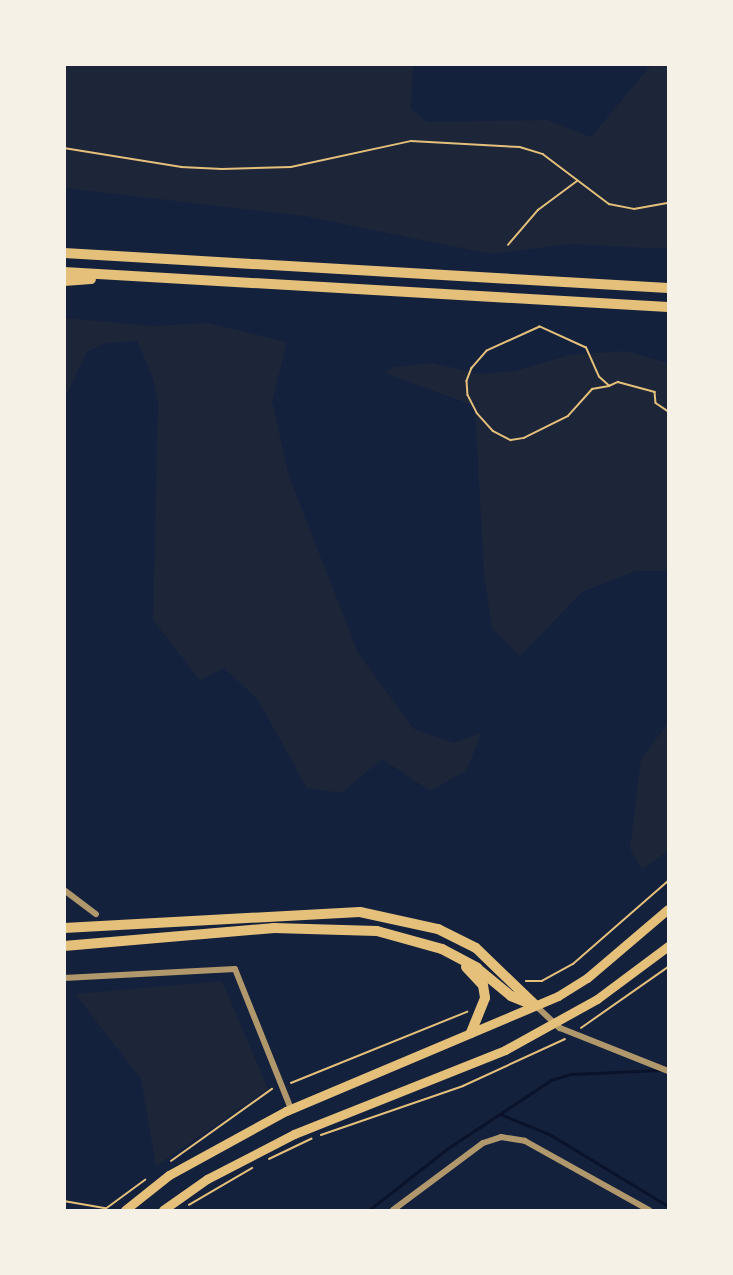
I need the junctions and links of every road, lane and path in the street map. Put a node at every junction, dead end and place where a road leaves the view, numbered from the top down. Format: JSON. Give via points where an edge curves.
{"nodes":[{"id":1,"x":64,"y":148,"type":"edge"},
{"id":2,"x":578,"y":180,"type":"junction"},
{"id":3,"x":669,"y":203,"type":"edge"},
{"id":4,"x":508,"y":245,"type":"dead end"},
{"id":5,"x":64,"y":254,"type":"edge"},
{"id":6,"x":64,"y":272,"type":"edge"},
{"id":7,"x":129,"y":275,"type":"junction"},
{"id":8,"x":64,"y":281,"type":"edge"},
{"id":9,"x":669,"y":288,"type":"edge"},
{"id":10,"x":669,"y":307,"type":"edge"},
{"id":11,"x":609,"y":386,"type":"junction"},
{"id":12,"x":669,"y":411,"type":"edge"},
{"id":13,"x":669,"y":880,"type":"edge"},
{"id":14,"x":64,"y":890,"type":"edge"},
{"id":15,"x":669,"y":909,"type":"edge"},
{"id":16,"x":96,"y":914,"type":"dead end"},
{"id":17,"x":64,"y":928,"type":"edge"},
{"id":18,"x":64,"y":946,"type":"edge"},
{"id":19,"x":669,"y":946,"type":"edge"},
{"id":20,"x":447,"y":952,"type":"junction"},
{"id":21,"x":669,"y":967,"type":"edge"},
{"id":22,"x":64,"y":978,"type":"edge"},
{"id":23,"x":520,"y":987,"type":"junction"},
{"id":24,"x":535,"y":1005,"type":"junction"},
{"id":25,"x":482,"y":1008,"type":"junction"},
{"id":26,"x":554,"y":1023,"type":"junction"},
{"id":27,"x":574,"y":1033,"type":"junction"},
{"id":28,"x":471,"y":1034,"type":"junction"},
{"id":29,"x":669,"y":1071,"type":"edge"},
{"id":30,"x":282,"y":1084,"type":"junction"},
{"id":31,"x":291,"y":1109,"type":"junction"},
{"id":32,"x":166,"y":1165,"type":"dead end"},
{"id":33,"x":147,"y":1179,"type":"dead end"},
{"id":34,"x":64,"y":1201,"type":"edge"},
{"id":35,"x":105,"y":1209,"type":"edge"},
{"id":36,"x":125,"y":1210,"type":"edge"},
{"id":37,"x":163,"y":1210,"type":"edge"},
{"id":38,"x":181,"y":1210,"type":"edge"},
{"id":39,"x":393,"y":1210,"type":"edge"},
{"id":40,"x":649,"y":1210,"type":"edge"}],
"edges":[{"from":1,"to":2,"type":"path","via":[[181,167],[222,169],[291,167],[411,141],[496,145],[543,154]]},
{"from":2,"to":3,"type":"path","via":[[599,199],[621,207],[649,208]]},
{"from":2,"to":4,"type":"path","via":[[538,210]]},
{"from":5,"to":9,"type":"highway"},
{"from":6,"to":7,"type":"highway"},
{"from":7,"to":8,"type":"highway"},
{"from":7,"to":10,"type":"highway"},
{"from":11,"to":11,"type":"path","via":[[599,376],[586,348],[540,327],[487,351],[472,368],[467,381],[477,413],[494,431],[511,440],[524,438],[567,416],[592,388]]},
{"from":11,"to":12,"type":"path","via":[[625,381],[655,392],[656,403]]},
{"from":13,"to":23,"type":"path","via":[[573,964],[542,981],[528,980]]},
{"from":14,"to":16,"type":"street"},
{"from":15,"to":24,"type":"main road","via":[[588,978]]},
{"from":17,"to":23,"type":"highway","via":[[360,912],[438,929],[476,948]]},
{"from":18,"to":20,"type":"highway","via":[[274,928],[377,931]]},
{"from":19,"to":26,"type":"main road","via":[[597,999]]},
{"from":20,"to":24,"type":"highway","via":[[477,968],[511,996]]},
{"from":20,"to":25,"type":"highway","via":[[483,986]]},
{"from":21,"to":27,"type":"path"},
{"from":22,"to":30,"type":"street","via":[[235,969]]},
{"from":23,"to":24,"type":"highway"},
{"from":24,"to":26,"type":"street"},
{"from":24,"to":28,"type":"main road"},
{"from":25,"to":28,"type":"highway"},
{"from":25,"to":30,"type":"path","via":[[297,1082]]},
{"from":26,"to":27,"type":"street"},
{"from":26,"to":37,"type":"main road","via":[[505,1050],[294,1134],[207,1179]]},
{"from":27,"to":29,"type":"street"},
{"from":27,"to":38,"type":"path","via":[[463,1086],[316,1136]]},
{"from":28,"to":31,"type":"main road"},
{"from":30,"to":31,"type":"street"},
{"from":30,"to":32,"type":"path"},
{"from":31,"to":36,"type":"main road","via":[[169,1175]]},
{"from":33,"to":35,"type":"path"},
{"from":34,"to":35,"type":"path"},
{"from":39,"to":40,"type":"street","via":[[483,1143],[501,1137],[525,1141]]}]}
